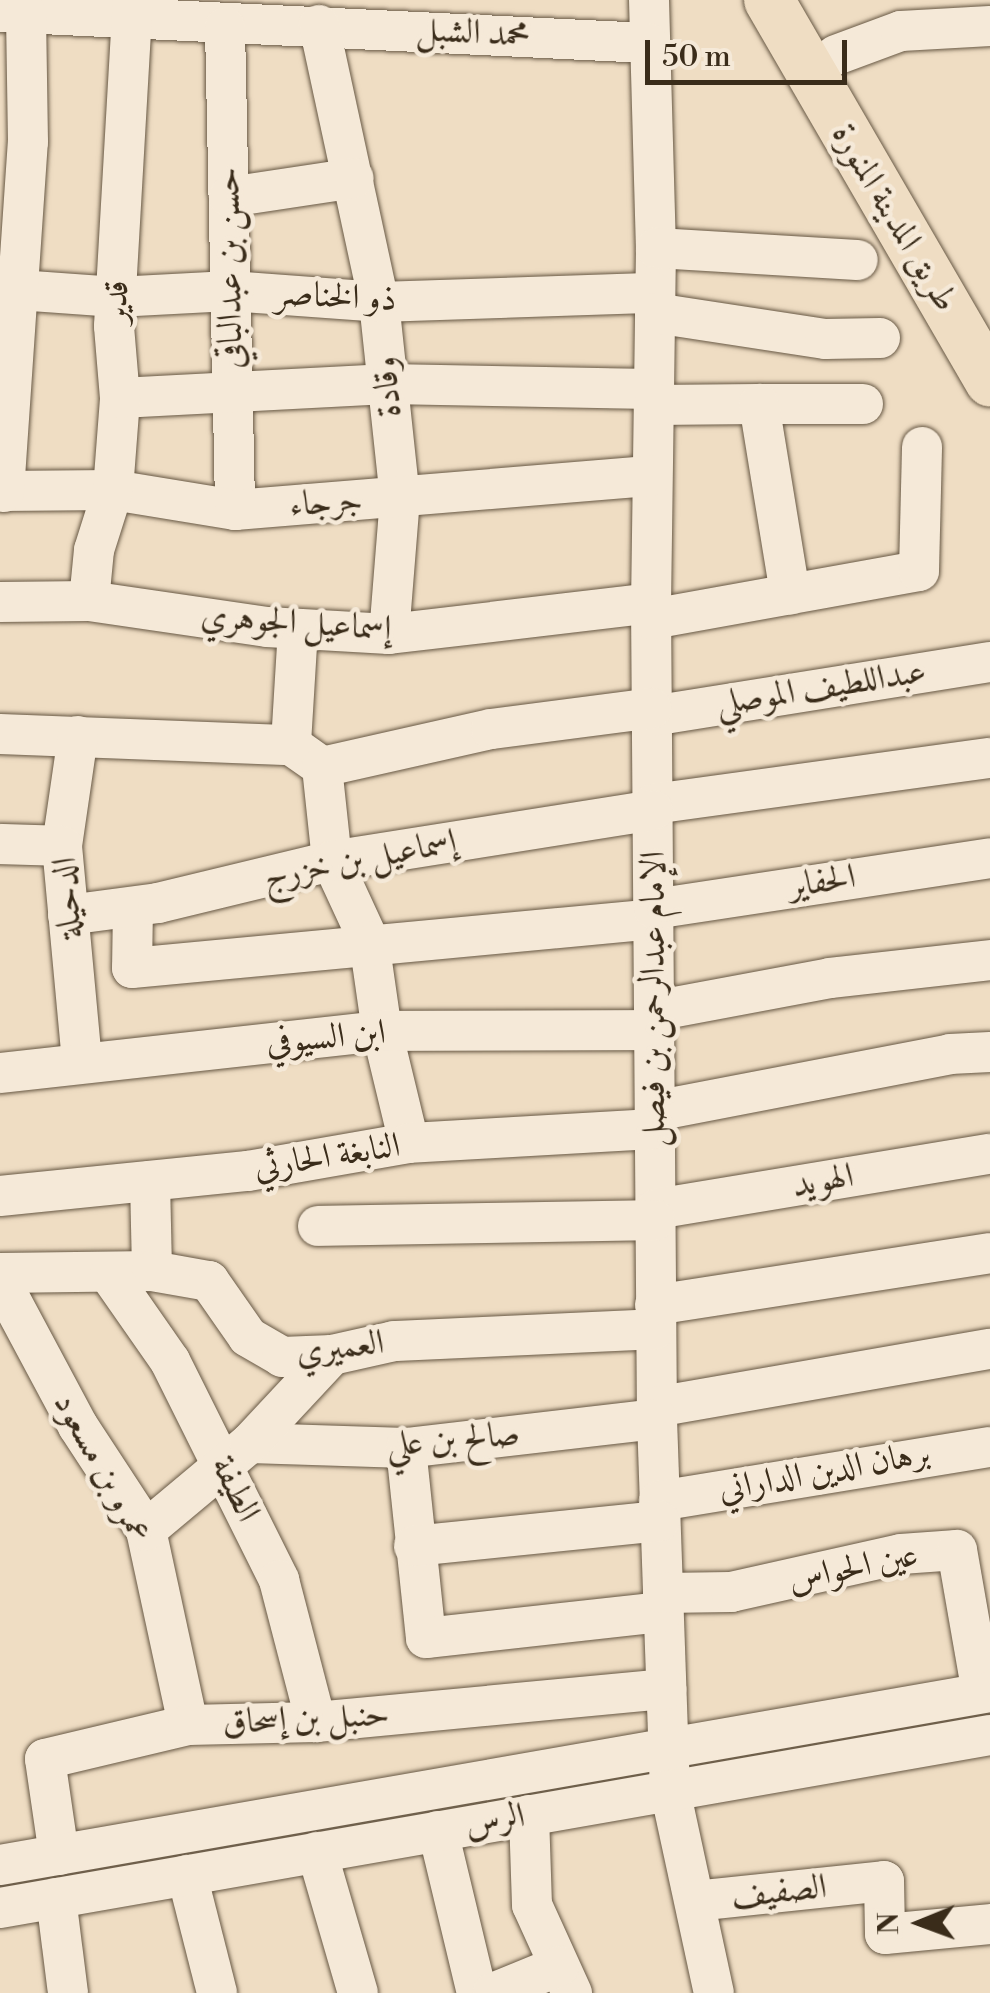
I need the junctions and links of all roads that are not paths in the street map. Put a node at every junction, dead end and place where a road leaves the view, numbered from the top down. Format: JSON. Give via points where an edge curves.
{"nodes":[{"id":1,"x":649,"y":0,"type":"edge"},
{"id":2,"x":769,"y":0,"type":"edge"},
{"id":3,"x":806,"y":0,"type":"edge"},
{"id":4,"x":133,"y":9,"type":"edge"},
{"id":5,"x":13,"y":12,"type":"edge"},
{"id":6,"x":387,"y":14,"type":"edge"},
{"id":7,"x":319,"y":25,"type":"junction"},
{"id":8,"x":990,"y":26,"type":"edge"},
{"id":9,"x":225,"y":27,"type":"junction"},
{"id":10,"x":647,"y":44,"type":"junction"},
{"id":11,"x":836,"y":55,"type":"junction"},
{"id":12,"x":354,"y":178,"type":"junction"},
{"id":13,"x":229,"y":197,"type":"junction"},
{"id":14,"x":928,"y":244,"type":"junction"},
{"id":15,"x":656,"y":248,"type":"junction"},
{"id":16,"x":858,"y":260,"type":"dead end"},
{"id":17,"x":18,"y":290,"type":"junction"},
{"id":18,"x":230,"y":291,"type":"junction"},
{"id":19,"x":116,"y":298,"type":"junction"},
{"id":20,"x":379,"y":302,"type":"junction"},
{"id":21,"x":655,"y":302,"type":"junction"},
{"id":22,"x":990,"y":327,"type":"edge"},
{"id":23,"x":880,"y":338,"type":"dead end"},
{"id":24,"x":825,"y":339,"type":"junction"},
{"id":25,"x":990,"y":382,"type":"edge"},
{"id":26,"x":388,"y":384,"type":"junction"},
{"id":27,"x":233,"y":396,"type":"junction"},
{"id":28,"x":654,"y":397,"type":"junction"},
{"id":29,"x":120,"y":398,"type":"junction"},
{"id":30,"x":759,"y":404,"type":"junction"},
{"id":31,"x":816,"y":404,"type":"junction"},
{"id":32,"x":863,"y":404,"type":"dead end"},
{"id":33,"x":922,"y":448,"type":"dead end"},
{"id":34,"x":652,"y":476,"type":"junction"},
{"id":35,"x":113,"y":490,"type":"junction"},
{"id":36,"x":2,"y":492,"type":"edge"},
{"id":37,"x":400,"y":498,"type":"junction"},
{"id":38,"x":235,"y":510,"type":"junction"},
{"id":39,"x":790,"y":594,"type":"junction"},
{"id":40,"x":0,"y":602,"type":"edge"},
{"id":41,"x":90,"y":602,"type":"junction"},
{"id":42,"x":651,"y":611,"type":"junction"},
{"id":43,"x":298,"y":629,"type":"junction"},
{"id":44,"x":390,"y":634,"type":"junction"},
{"id":45,"x":990,"y":662,"type":"edge"},
{"id":46,"x":652,"y":712,"type":"junction"},
{"id":47,"x":0,"y":734,"type":"edge"},
{"id":48,"x":78,"y":736,"type":"junction"},
{"id":49,"x":307,"y":756,"type":"junction"},
{"id":50,"x":990,"y":758,"type":"edge"},
{"id":51,"x":653,"y":807,"type":"junction"},
{"id":52,"x":0,"y":844,"type":"edge"},
{"id":53,"x":62,"y":846,"type":"junction"},
{"id":54,"x":990,"y":858,"type":"edge"},
{"id":55,"x":332,"y":861,"type":"junction"},
{"id":56,"x":133,"y":908,"type":"junction"},
{"id":57,"x":654,"y":914,"type":"junction"},
{"id":58,"x":68,"y":916,"type":"junction"},
{"id":59,"x":369,"y":941,"type":"junction"},
{"id":60,"x":990,"y":960,"type":"edge"},
{"id":61,"x":654,"y":1021,"type":"junction"},
{"id":62,"x":382,"y":1031,"type":"junction"},
{"id":63,"x":990,"y":1052,"type":"edge"},
{"id":64,"x":82,"y":1061,"type":"junction"},
{"id":65,"x":0,"y":1074,"type":"edge"},
{"id":66,"x":655,"y":1120,"type":"junction"},
{"id":67,"x":408,"y":1143,"type":"junction"},
{"id":68,"x":990,"y":1154,"type":"edge"},
{"id":69,"x":150,"y":1181,"type":"junction"},
{"id":70,"x":0,"y":1196,"type":"edge"},
{"id":71,"x":655,"y":1214,"type":"junction"},
{"id":72,"x":318,"y":1226,"type":"dead end"},
{"id":73,"x":990,"y":1253,"type":"edge"},
{"id":74,"x":152,"y":1270,"type":"junction"},
{"id":75,"x":110,"y":1275,"type":"junction"},
{"id":76,"x":0,"y":1276,"type":"edge"},
{"id":77,"x":655,"y":1317,"type":"junction"},
{"id":78,"x":990,"y":1349,"type":"edge"},
{"id":79,"x":332,"y":1355,"type":"junction"},
{"id":80,"x":656,"y":1413,"type":"junction"},
{"id":81,"x":990,"y":1447,"type":"edge"},
{"id":82,"x":406,"y":1448,"type":"junction"},
{"id":83,"x":236,"y":1453,"type":"junction"},
{"id":84,"x":660,"y":1511,"type":"junction"},
{"id":85,"x":146,"y":1530,"type":"junction"},
{"id":86,"x":414,"y":1546,"type":"junction"},
{"id":87,"x":663,"y":1602,"type":"junction"},
{"id":88,"x":666,"y":1689,"type":"junction"},
{"id":89,"x":986,"y":1693,"type":"edge"},
{"id":90,"x":316,"y":1722,"type":"junction"},
{"id":91,"x":188,"y":1725,"type":"junction"},
{"id":92,"x":990,"y":1735,"type":"edge"},
{"id":93,"x":668,"y":1748,"type":"junction"},
{"id":94,"x":670,"y":1790,"type":"junction"},
{"id":95,"x":529,"y":1815,"type":"junction"},
{"id":96,"x":438,"y":1831,"type":"junction"},
{"id":97,"x":318,"y":1852,"type":"junction"},
{"id":98,"x":58,"y":1855,"type":"junction"},
{"id":99,"x":0,"y":1866,"type":"edge"},
{"id":100,"x":186,"y":1875,"type":"junction"},
{"id":101,"x":56,"y":1898,"type":"junction"},
{"id":102,"x":695,"y":1902,"type":"junction"},
{"id":103,"x":0,"y":1908,"type":"edge"},
{"id":104,"x":990,"y":1924,"type":"edge"},
{"id":105,"x":566,"y":1980,"type":"edge"},
{"id":106,"x":68,"y":1993,"type":"edge"},
{"id":107,"x":217,"y":1993,"type":"edge"},
{"id":108,"x":358,"y":1993,"type":"edge"},
{"id":109,"x":477,"y":1993,"type":"edge"},
{"id":110,"x":494,"y":1993,"type":"edge"},
{"id":111,"x":714,"y":1993,"type":"edge"}],
"edges":[{"from":1,"to":10,"type":"street","name":"الإمام عبدالرحمن بن فيصل"},
{"from":2,"to":14,"type":"main road","name":"طريق المدينة المنورة"},
{"from":3,"to":11,"type":"main road","name":"طريق المدينة المنورة"},
{"from":4,"to":5,"type":"street","name":"محمد الشبل"},
{"from":4,"to":9,"type":"street","name":"محمد الشبل"},
{"from":4,"to":19,"type":"street","name":"قدير"},
{"from":5,"to":17,"type":"street","via":[[28,142]]},
{"from":6,"to":7,"type":"street","name":"محمد الشبل"},
{"from":6,"to":10,"type":"street","name":"محمد الشبل"},
{"from":7,"to":9,"type":"street","name":"محمد الشبل"},
{"from":7,"to":12,"type":"street","name":"وقادة"},
{"from":8,"to":11,"type":"street","via":[[902,31]]},
{"from":9,"to":13,"type":"street","name":"حسن بن عبدالباقي"},
{"from":10,"to":15,"type":"street","name":"الإمام عبدالرحمن بن فيصل"},
{"from":11,"to":14,"type":"main road","name":"طريق المدينة المنورة"},
{"from":12,"to":13,"type":"street"},
{"from":12,"to":20,"type":"street","name":"وقادة"},
{"from":13,"to":18,"type":"street","name":"حسن بن عبدالباقي"},
{"from":14,"to":22,"type":"main road","name":"طريق المدينة المنورة"},
{"from":14,"to":25,"type":"main road","name":"طريق المدينة المنورة"},
{"from":15,"to":16,"type":"street"},
{"from":15,"to":21,"type":"street","name":"الإمام عبدالرحمن بن فيصل"},
{"from":17,"to":19,"type":"street","name":"ذو الخناصر"},
{"from":17,"to":36,"type":"street"},
{"from":18,"to":19,"type":"street","name":"ذو الخناصر"},
{"from":18,"to":20,"type":"street","name":"ذو الخناصر"},
{"from":18,"to":27,"type":"street","name":"حسن بن عبدالباقي"},
{"from":19,"to":29,"type":"street","name":"قدير"},
{"from":20,"to":21,"type":"street","name":"ذو الخناصر"},
{"from":20,"to":26,"type":"street","name":"وقادة"},
{"from":21,"to":24,"type":"street","name":"ذو الخناصر"},
{"from":21,"to":28,"type":"street","name":"الإمام عبدالرحمن بن فيصل"},
{"from":23,"to":24,"type":"street","name":"ذو الخناصر"},
{"from":24,"to":31,"type":"street"},
{"from":26,"to":27,"type":"street"},
{"from":26,"to":28,"type":"street"},
{"from":26,"to":37,"type":"street","name":"وقادة"},
{"from":27,"to":29,"type":"street"},
{"from":27,"to":38,"type":"street","name":"حسن بن عبدالباقي"},
{"from":28,"to":30,"type":"street"},
{"from":28,"to":34,"type":"street","name":"الإمام عبدالرحمن بن فيصل"},
{"from":29,"to":35,"type":"street","name":"قدير"},
{"from":30,"to":31,"type":"street"},
{"from":30,"to":39,"type":"street"},
{"from":31,"to":32,"type":"street"},
{"from":33,"to":39,"type":"street","name":"إسماعيل الجوهري","via":[[919,571]]},
{"from":34,"to":37,"type":"street","name":"جرجاء"},
{"from":34,"to":42,"type":"street","name":"الإمام عبدالرحمن بن فيصل"},
{"from":35,"to":36,"type":"street","name":"جرجاء"},
{"from":35,"to":38,"type":"street","name":"جرجاء"},
{"from":35,"to":41,"type":"street","name":"قدير","via":[[94,550]]},
{"from":37,"to":38,"type":"street","name":"جرجاء"},
{"from":37,"to":44,"type":"street","name":"وقادة"},
{"from":39,"to":42,"type":"street","name":"إسماعيل الجوهري"},
{"from":40,"to":41,"type":"street","name":"إسماعيل الجوهري"},
{"from":41,"to":43,"type":"street","name":"إسماعيل الجوهري"},
{"from":42,"to":44,"type":"street","name":"إسماعيل الجوهري"},
{"from":42,"to":46,"type":"street","name":"الإمام عبدالرحمن بن فيصل"},
{"from":43,"to":44,"type":"street","name":"إسماعيل الجوهري"},
{"from":43,"to":49,"type":"street"},
{"from":45,"to":46,"type":"street","name":"عبداللطيف الموصلي"},
{"from":46,"to":49,"type":"street","name":"عبداللطيف الموصلي"},
{"from":46,"to":51,"type":"street","name":"الإمام عبدالرحمن بن فيصل"},
{"from":47,"to":48,"type":"street","name":"عبداللطيف الموصلي"},
{"from":48,"to":49,"type":"street","name":"عبداللطيف الموصلي"},
{"from":48,"to":53,"type":"street","name":"الدحيلة"},
{"from":49,"to":55,"type":"street"},
{"from":50,"to":51,"type":"street","name":"إسماعيل بن خزرج"},
{"from":51,"to":55,"type":"street","name":"إسماعيل بن خزرج"},
{"from":51,"to":57,"type":"street","name":"الإمام عبدالرحمن بن فيصل"},
{"from":52,"to":53,"type":"street"},
{"from":53,"to":58,"type":"street","name":"الدحيلة"},
{"from":54,"to":57,"type":"street","name":"الحفاير"},
{"from":55,"to":56,"type":"street","name":"إسماعيل بن خزرج"},
{"from":55,"to":59,"type":"street"},
{"from":56,"to":58,"type":"street","name":"إسماعيل بن خزرج"},
{"from":56,"to":59,"type":"street","via":[[132,968]]},
{"from":57,"to":59,"type":"street","name":"الحفاير"},
{"from":57,"to":61,"type":"street","name":"الإمام عبدالرحمن بن فيصل"},
{"from":58,"to":64,"type":"street","name":"الدحيلة"},
{"from":59,"to":62,"type":"street"},
{"from":60,"to":61,"type":"street","name":"ابن السيوفي","via":[[830,978]]},
{"from":61,"to":62,"type":"street","name":"ابن السيوفي"},
{"from":61,"to":66,"type":"street","name":"الإمام عبدالرحمن بن فيصل"},
{"from":62,"to":64,"type":"street","name":"ابن السيوفي"},
{"from":62,"to":67,"type":"street"},
{"from":63,"to":66,"type":"street","name":"النابغة الحارثي","via":[[950,1054]]},
{"from":64,"to":65,"type":"street","name":"ابن السيوفي"},
{"from":66,"to":67,"type":"street","name":"النابغة الحارثي"},
{"from":66,"to":71,"type":"street","name":"الإمام عبدالرحمن بن فيصل"},
{"from":67,"to":69,"type":"street","name":"النابغة الحارثي"},
{"from":68,"to":71,"type":"street","name":"الهويد"},
{"from":69,"to":70,"type":"street","name":"النابغة الحارثي"},
{"from":69,"to":74,"type":"street"},
{"from":71,"to":72,"type":"street","name":"الهويد"},
{"from":71,"to":77,"type":"street","name":"الإمام عبدالرحمن بن فيصل"},
{"from":73,"to":77,"type":"street","name":"العميري"},
{"from":74,"to":75,"type":"street","name":"العميري"},
{"from":74,"to":79,"type":"street","name":"العميري","via":[[209,1281],[248,1336],[282,1357]]},
{"from":75,"to":76,"type":"street","name":"العميري"},
{"from":75,"to":83,"type":"street","name":"الطيفة"},
{"from":76,"to":85,"type":"street","name":"عمرو بن مسعود","via":[[78,1426]]},
{"from":77,"to":79,"type":"street","name":"العميري","via":[[394,1341]]},
{"from":77,"to":80,"type":"street","name":"الإمام عبدالرحمن بن فيصل"},
{"from":78,"to":80,"type":"street","name":"صالح بن علي"},
{"from":79,"to":83,"type":"street"},
{"from":80,"to":82,"type":"street","name":"صالح بن علي"},
{"from":80,"to":84,"type":"street","name":"الإمام عبدالرحمن بن فيصل"},
{"from":81,"to":84,"type":"street","name":"برهان الدين الداراني"},
{"from":82,"to":83,"type":"street","name":"صالح بن علي"},
{"from":82,"to":86,"type":"street","name":"عين الحواس"},
{"from":83,"to":85,"type":"street"},
{"from":83,"to":90,"type":"street","name":"الطيفة","via":[[279,1580]]},
{"from":84,"to":86,"type":"street","name":"برهان الدين الداراني"},
{"from":84,"to":87,"type":"street","name":"الإمام عبدالرحمن بن فيصل"},
{"from":85,"to":91,"type":"street","name":"عمرو بن مسعود"},
{"from":86,"to":87,"type":"street","name":"عين الحواس","via":[[426,1638]]},
{"from":87,"to":88,"type":"street","name":"الإمام عبدالرحمن بن فيصل"},
{"from":87,"to":89,"type":"street","name":"عين الحواس","via":[[901,1554],[958,1550]]},
{"from":88,"to":90,"type":"street","name":"حنبل بن إسحاق"},
{"from":88,"to":93,"type":"street","name":"الإمام عبدالرحمن بن فيصل"},
{"from":89,"to":93,"type":"street","name":"الرس"},
{"from":90,"to":91,"type":"street","name":"حنبل بن إسحاق"},
{"from":91,"to":98,"type":"street","name":"حنبل بن إسحاق","via":[[45,1759]]},
{"from":92,"to":94,"type":"street","name":"الرس"},
{"from":93,"to":94,"type":"street","name":"الإمام عبدالرحمن بن فيصل"},
{"from":93,"to":98,"type":"street","name":"الرس"},
{"from":94,"to":95,"type":"street","name":"الرس"},
{"from":94,"to":102,"type":"street","name":"الإمام عبدالرحمن بن فيصل"},
{"from":95,"to":96,"type":"street","name":"الرس"},
{"from":95,"to":105,"type":"street","via":[[532,1905]]},
{"from":96,"to":97,"type":"street","name":"الرس"},
{"from":96,"to":109,"type":"street"},
{"from":97,"to":100,"type":"street","name":"الرس"},
{"from":97,"to":108,"type":"street"},
{"from":98,"to":99,"type":"street","name":"الرس"},
{"from":100,"to":101,"type":"street","name":"الرس"},
{"from":100,"to":107,"type":"street"},
{"from":101,"to":103,"type":"street","name":"الرس"},
{"from":101,"to":106,"type":"street"},
{"from":102,"to":104,"type":"street","name":"الصفيف","via":[[884,1881],[885,1934]]},
{"from":102,"to":111,"type":"street","name":"الإمام عبدالرحمن بن فيصل"},
{"from":105,"to":110,"type":"street"}]}
